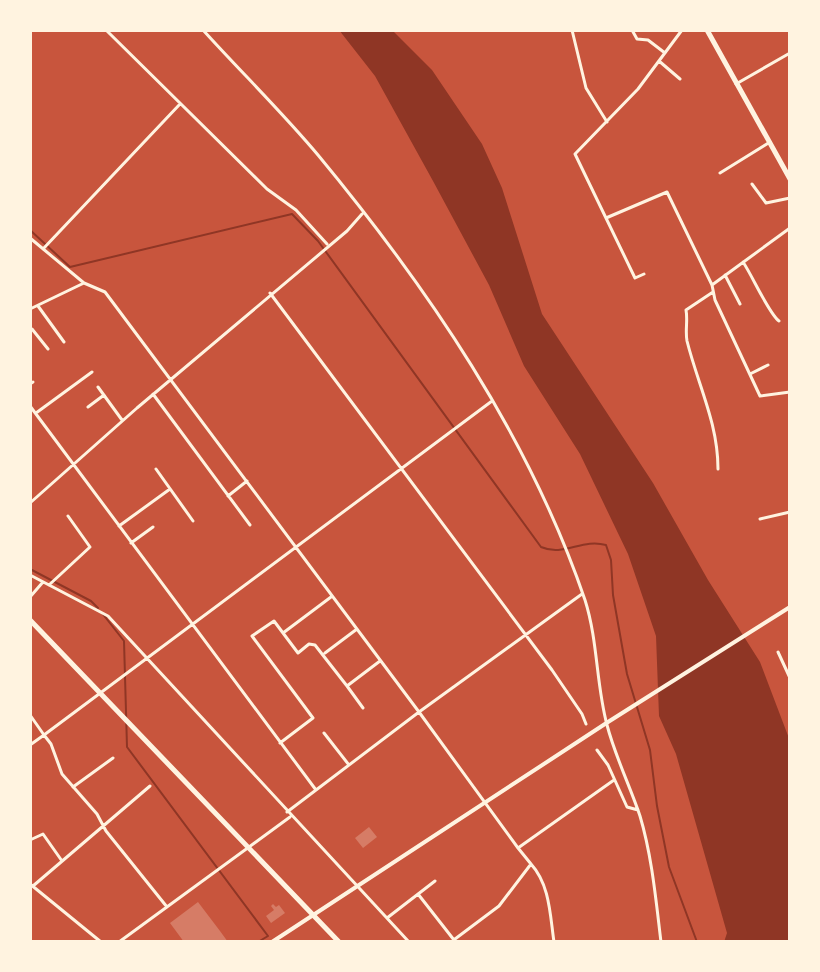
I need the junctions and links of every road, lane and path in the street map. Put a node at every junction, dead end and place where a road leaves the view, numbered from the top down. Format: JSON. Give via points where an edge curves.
{"nodes":[{"id":1,"x":106,"y":30,"type":"edge"},
{"id":2,"x":203,"y":30,"type":"edge"},
{"id":3,"x":572,"y":30,"type":"edge"},
{"id":4,"x":632,"y":30,"type":"edge"},
{"id":5,"x":682,"y":30,"type":"edge"},
{"id":6,"x":707,"y":30,"type":"edge"},
{"id":7,"x":665,"y":53,"type":"junction"},
{"id":8,"x":790,"y":53,"type":"edge"},
{"id":9,"x":659,"y":61,"type":"junction"},
{"id":10,"x":680,"y":79,"type":"dead end"},
{"id":11,"x":736,"y":84,"type":"junction"},
{"id":12,"x":180,"y":104,"type":"junction"},
{"id":13,"x":607,"y":122,"type":"junction"},
{"id":14,"x":770,"y":142,"type":"junction"},
{"id":15,"x":575,"y":154,"type":"junction"},
{"id":16,"x":570,"y":157,"type":"dead end"},
{"id":17,"x":720,"y":173,"type":"dead end"},
{"id":18,"x":790,"y":177,"type":"edge"},
{"id":19,"x":752,"y":184,"type":"dead end"},
{"id":20,"x":790,"y":198,"type":"edge"},
{"id":21,"x":363,"y":212,"type":"junction"},
{"id":22,"x":606,"y":218,"type":"junction"},
{"id":23,"x":790,"y":228,"type":"edge"},
{"id":24,"x":30,"y":238,"type":"edge"},
{"id":25,"x":327,"y":245,"type":"junction"},
{"id":26,"x":43,"y":249,"type":"junction"},
{"id":27,"x":743,"y":262,"type":"junction"},
{"id":28,"x":644,"y":274,"type":"dead end"},
{"id":29,"x":725,"y":275,"type":"junction"},
{"id":30,"x":84,"y":283,"type":"junction"},
{"id":31,"x":712,"y":285,"type":"junction"},
{"id":32,"x":713,"y":292,"type":"junction"},
{"id":33,"x":270,"y":293,"type":"junction"},
{"id":34,"x":740,"y":304,"type":"dead end"},
{"id":35,"x":38,"y":306,"type":"junction"},
{"id":36,"x":30,"y":309,"type":"edge"},
{"id":37,"x":779,"y":321,"type":"dead end"},
{"id":38,"x":31,"y":328,"type":"edge"},
{"id":39,"x":64,"y":342,"type":"dead end"},
{"id":40,"x":48,"y":349,"type":"dead end"},
{"id":41,"x":768,"y":365,"type":"dead end"},
{"id":42,"x":92,"y":372,"type":"dead end"},
{"id":43,"x":749,"y":375,"type":"junction"},
{"id":44,"x":171,"y":379,"type":"junction"},
{"id":45,"x":98,"y":387,"type":"dead end"},
{"id":46,"x":790,"y":392,"type":"edge"},
{"id":47,"x":153,"y":394,"type":"junction"},
{"id":48,"x":104,"y":395,"type":"junction"},
{"id":49,"x":492,"y":401,"type":"junction"},
{"id":50,"x":30,"y":406,"type":"edge"},
{"id":51,"x":88,"y":407,"type":"dead end"},
{"id":52,"x":36,"y":413,"type":"junction"},
{"id":53,"x":123,"y":420,"type":"junction"},
{"id":54,"x":73,"y":464,"type":"junction"},
{"id":55,"x":401,"y":468,"type":"junction"},
{"id":56,"x":156,"y":469,"type":"dead end"},
{"id":57,"x":718,"y":469,"type":"dead end"},
{"id":58,"x":247,"y":481,"type":"junction"},
{"id":59,"x":170,"y":489,"type":"junction"},
{"id":60,"x":228,"y":496,"type":"junction"},
{"id":61,"x":30,"y":503,"type":"edge"},
{"id":62,"x":790,"y":512,"type":"edge"},
{"id":63,"x":68,"y":516,"type":"dead end"},
{"id":64,"x":760,"y":519,"type":"dead end"},
{"id":65,"x":193,"y":521,"type":"dead end"},
{"id":66,"x":250,"y":525,"type":"dead end"},
{"id":67,"x":119,"y":526,"type":"junction"},
{"id":68,"x":153,"y":527,"type":"dead end"},
{"id":69,"x":131,"y":543,"type":"junction"},
{"id":70,"x":296,"y":547,"type":"junction"},
{"id":71,"x":30,"y":575,"type":"edge"},
{"id":72,"x":43,"y":582,"type":"junction"},
{"id":73,"x":49,"y":585,"type":"junction"},
{"id":74,"x":583,"y":594,"type":"junction"},
{"id":75,"x":333,"y":596,"type":"junction"},
{"id":76,"x":30,"y":597,"type":"edge"},
{"id":77,"x":790,"y":607,"type":"edge"},
{"id":78,"x":30,"y":620,"type":"edge"},
{"id":79,"x":192,"y":624,"type":"junction"},
{"id":80,"x":357,"y":629,"type":"junction"},
{"id":81,"x":283,"y":633,"type":"junction"},
{"id":82,"x":524,"y":636,"type":"junction"},
{"id":83,"x":778,"y":652,"type":"dead end"},
{"id":84,"x":324,"y":655,"type":"junction"},
{"id":85,"x":145,"y":658,"type":"junction"},
{"id":86,"x":380,"y":661,"type":"junction"},
{"id":87,"x":790,"y":678,"type":"edge"},
{"id":88,"x":347,"y":686,"type":"junction"},
{"id":89,"x":100,"y":693,"type":"junction"},
{"id":90,"x":363,"y":708,"type":"dead end"},
{"id":91,"x":419,"y":712,"type":"junction"},
{"id":92,"x":30,"y":715,"type":"edge"},
{"id":93,"x":607,"y":723,"type":"junction"},
{"id":94,"x":586,"y":724,"type":"dead end"},
{"id":95,"x":324,"y":733,"type":"dead end"},
{"id":96,"x":44,"y":735,"type":"junction"},
{"id":97,"x":280,"y":743,"type":"junction"},
{"id":98,"x":30,"y":745,"type":"edge"},
{"id":99,"x":597,"y":750,"type":"dead end"},
{"id":100,"x":113,"y":758,"type":"dead end"},
{"id":101,"x":349,"y":765,"type":"junction"},
{"id":102,"x":614,"y":780,"type":"junction"},
{"id":103,"x":150,"y":786,"type":"dead end"},
{"id":104,"x":73,"y":787,"type":"junction"},
{"id":105,"x":316,"y":790,"type":"junction"},
{"id":106,"x":485,"y":803,"type":"junction"},
{"id":107,"x":638,"y":810,"type":"junction"},
{"id":108,"x":287,"y":812,"type":"junction"},
{"id":109,"x":291,"y":816,"type":"junction"},
{"id":110,"x":104,"y":826,"type":"junction"},
{"id":111,"x":30,"y":840,"type":"edge"},
{"id":112,"x":248,"y":845,"type":"junction"},
{"id":113,"x":518,"y":848,"type":"junction"},
{"id":114,"x":62,"y":861,"type":"junction"},
{"id":115,"x":531,"y":864,"type":"junction"},
{"id":116,"x":435,"y":881,"type":"dead end"},
{"id":117,"x":32,"y":885,"type":"edge"},
{"id":118,"x":357,"y":885,"type":"junction"},
{"id":119,"x":418,"y":894,"type":"junction"},
{"id":120,"x":167,"y":907,"type":"junction"},
{"id":121,"x":315,"y":914,"type":"junction"},
{"id":122,"x":387,"y":918,"type":"junction"},
{"id":123,"x":453,"y":941,"type":"edge"},
{"id":124,"x":101,"y":942,"type":"edge"},
{"id":125,"x":119,"y":942,"type":"edge"},
{"id":126,"x":272,"y":942,"type":"edge"},
{"id":127,"x":339,"y":942,"type":"edge"},
{"id":128,"x":409,"y":942,"type":"edge"},
{"id":129,"x":554,"y":942,"type":"edge"},
{"id":130,"x":661,"y":942,"type":"edge"}],
"edges":[{"from":1,"to":12,"type":"street"},
{"from":2,"to":21,"type":"street"},
{"from":3,"to":13,"type":"street","via":[[586,88]]},
{"from":4,"to":7,"type":"street","via":[[637,39],[648,40]]},
{"from":5,"to":7,"type":"street"},
{"from":6,"to":11,"type":"main road"},
{"from":7,"to":9,"type":"street"},
{"from":8,"to":11,"type":"street"},
{"from":9,"to":10,"type":"street"},
{"from":9,"to":13,"type":"street"},
{"from":11,"to":14,"type":"main road"},
{"from":12,"to":25,"type":"street"},
{"from":12,"to":26,"type":"street"},
{"from":13,"to":15,"type":"street"},
{"from":14,"to":17,"type":"street"},
{"from":14,"to":18,"type":"main road"},
{"from":15,"to":16,"type":"street"},
{"from":15,"to":22,"type":"street"},
{"from":19,"to":20,"type":"street","via":[[766,203]]},
{"from":21,"to":25,"type":"street"},
{"from":21,"to":49,"type":"street","via":[[397,253]]},
{"from":22,"to":28,"type":"street","via":[[635,278]]},
{"from":22,"to":31,"type":"street","via":[[667,192]]},
{"from":23,"to":27,"type":"street"},
{"from":24,"to":26,"type":"street"},
{"from":25,"to":33,"type":"street"},
{"from":26,"to":30,"type":"street"},
{"from":27,"to":29,"type":"street"},
{"from":27,"to":37,"type":"street"},
{"from":29,"to":31,"type":"street"},
{"from":29,"to":34,"type":"street"},
{"from":30,"to":35,"type":"street"},
{"from":30,"to":44,"type":"street","via":[[105,292]]},
{"from":31,"to":32,"type":"street"},
{"from":32,"to":43,"type":"street"},
{"from":32,"to":57,"type":"street","via":[[686,310],[686,337],[714,423]]},
{"from":33,"to":44,"type":"street"},
{"from":33,"to":55,"type":"street"},
{"from":35,"to":36,"type":"street"},
{"from":35,"to":39,"type":"street"},
{"from":38,"to":40,"type":"street"},
{"from":41,"to":43,"type":"street"},
{"from":42,"to":52,"type":"street"},
{"from":43,"to":46,"type":"street","via":[[760,396]]},
{"from":44,"to":47,"type":"street"},
{"from":44,"to":58,"type":"street"},
{"from":45,"to":48,"type":"street"},
{"from":47,"to":53,"type":"street"},
{"from":47,"to":60,"type":"street"},
{"from":48,"to":51,"type":"street"},
{"from":48,"to":53,"type":"street"},
{"from":49,"to":55,"type":"street"},
{"from":49,"to":74,"type":"street","via":[[557,526]]},
{"from":50,"to":52,"type":"street"},
{"from":52,"to":54,"type":"street"},
{"from":53,"to":54,"type":"street"},
{"from":54,"to":61,"type":"street"},
{"from":54,"to":67,"type":"street"},
{"from":55,"to":70,"type":"street"},
{"from":55,"to":82,"type":"street"},
{"from":56,"to":59,"type":"street"},
{"from":58,"to":60,"type":"street"},
{"from":58,"to":70,"type":"street"},
{"from":59,"to":65,"type":"street"},
{"from":59,"to":67,"type":"street"},
{"from":60,"to":66,"type":"street"},
{"from":62,"to":64,"type":"street"},
{"from":63,"to":73,"type":"street","via":[[90,547]]},
{"from":67,"to":69,"type":"street"},
{"from":68,"to":69,"type":"street"},
{"from":69,"to":79,"type":"street"},
{"from":70,"to":75,"type":"street"},
{"from":70,"to":79,"type":"street"},
{"from":71,"to":72,"type":"street"},
{"from":72,"to":73,"type":"street"},
{"from":72,"to":76,"type":"street"},
{"from":73,"to":85,"type":"street","via":[[108,616]]},
{"from":74,"to":82,"type":"street"},
{"from":74,"to":93,"type":"street"},
{"from":75,"to":80,"type":"street"},
{"from":75,"to":81,"type":"street"},
{"from":77,"to":93,"type":"street"},
{"from":78,"to":89,"type":"main road"},
{"from":79,"to":85,"type":"street"},
{"from":79,"to":97,"type":"street"},
{"from":80,"to":84,"type":"street"},
{"from":80,"to":86,"type":"street"},
{"from":81,"to":84,"type":"street","via":[[298,653],[309,644]]},
{"from":81,"to":97,"type":"street","via":[[274,621],[252,636],[313,718]]},
{"from":82,"to":91,"type":"street"},
{"from":82,"to":94,"type":"street"},
{"from":83,"to":87,"type":"street"},
{"from":84,"to":88,"type":"street"},
{"from":85,"to":89,"type":"street"},
{"from":85,"to":108,"type":"street"},
{"from":86,"to":88,"type":"street"},
{"from":86,"to":91,"type":"street"},
{"from":88,"to":90,"type":"street"},
{"from":89,"to":96,"type":"street"},
{"from":89,"to":112,"type":"main road"},
{"from":91,"to":101,"type":"street"},
{"from":91,"to":106,"type":"street"},
{"from":92,"to":96,"type":"street"},
{"from":93,"to":106,"type":"street"},
{"from":93,"to":107,"type":"street"},
{"from":95,"to":101,"type":"street"},
{"from":96,"to":98,"type":"street"},
{"from":96,"to":104,"type":"street"},
{"from":97,"to":105,"type":"street"},
{"from":99,"to":102,"type":"street"},
{"from":100,"to":104,"type":"street"},
{"from":101,"to":105,"type":"street"},
{"from":102,"to":107,"type":"street","via":[[627,807]]},
{"from":102,"to":113,"type":"street"},
{"from":103,"to":110,"type":"street"},
{"from":104,"to":110,"type":"street"},
{"from":105,"to":108,"type":"street"},
{"from":106,"to":113,"type":"street"},
{"from":106,"to":118,"type":"street"},
{"from":107,"to":130,"type":"street"},
{"from":108,"to":109,"type":"street"},
{"from":109,"to":112,"type":"street"},
{"from":109,"to":118,"type":"street"},
{"from":110,"to":114,"type":"street"},
{"from":110,"to":120,"type":"street"},
{"from":111,"to":114,"type":"street","via":[[43,834]]},
{"from":112,"to":120,"type":"street"},
{"from":112,"to":121,"type":"main road"},
{"from":113,"to":115,"type":"street"},
{"from":114,"to":117,"type":"street"},
{"from":115,"to":123,"type":"street","via":[[499,906]]},
{"from":115,"to":129,"type":"street","via":[[541,875]]},
{"from":116,"to":119,"type":"street"},
{"from":117,"to":124,"type":"street"},
{"from":118,"to":121,"type":"street"},
{"from":118,"to":122,"type":"street"},
{"from":119,"to":122,"type":"street"},
{"from":119,"to":123,"type":"street"},
{"from":120,"to":125,"type":"street"},
{"from":121,"to":126,"type":"street"},
{"from":121,"to":127,"type":"main road"},
{"from":122,"to":128,"type":"street"}]}
